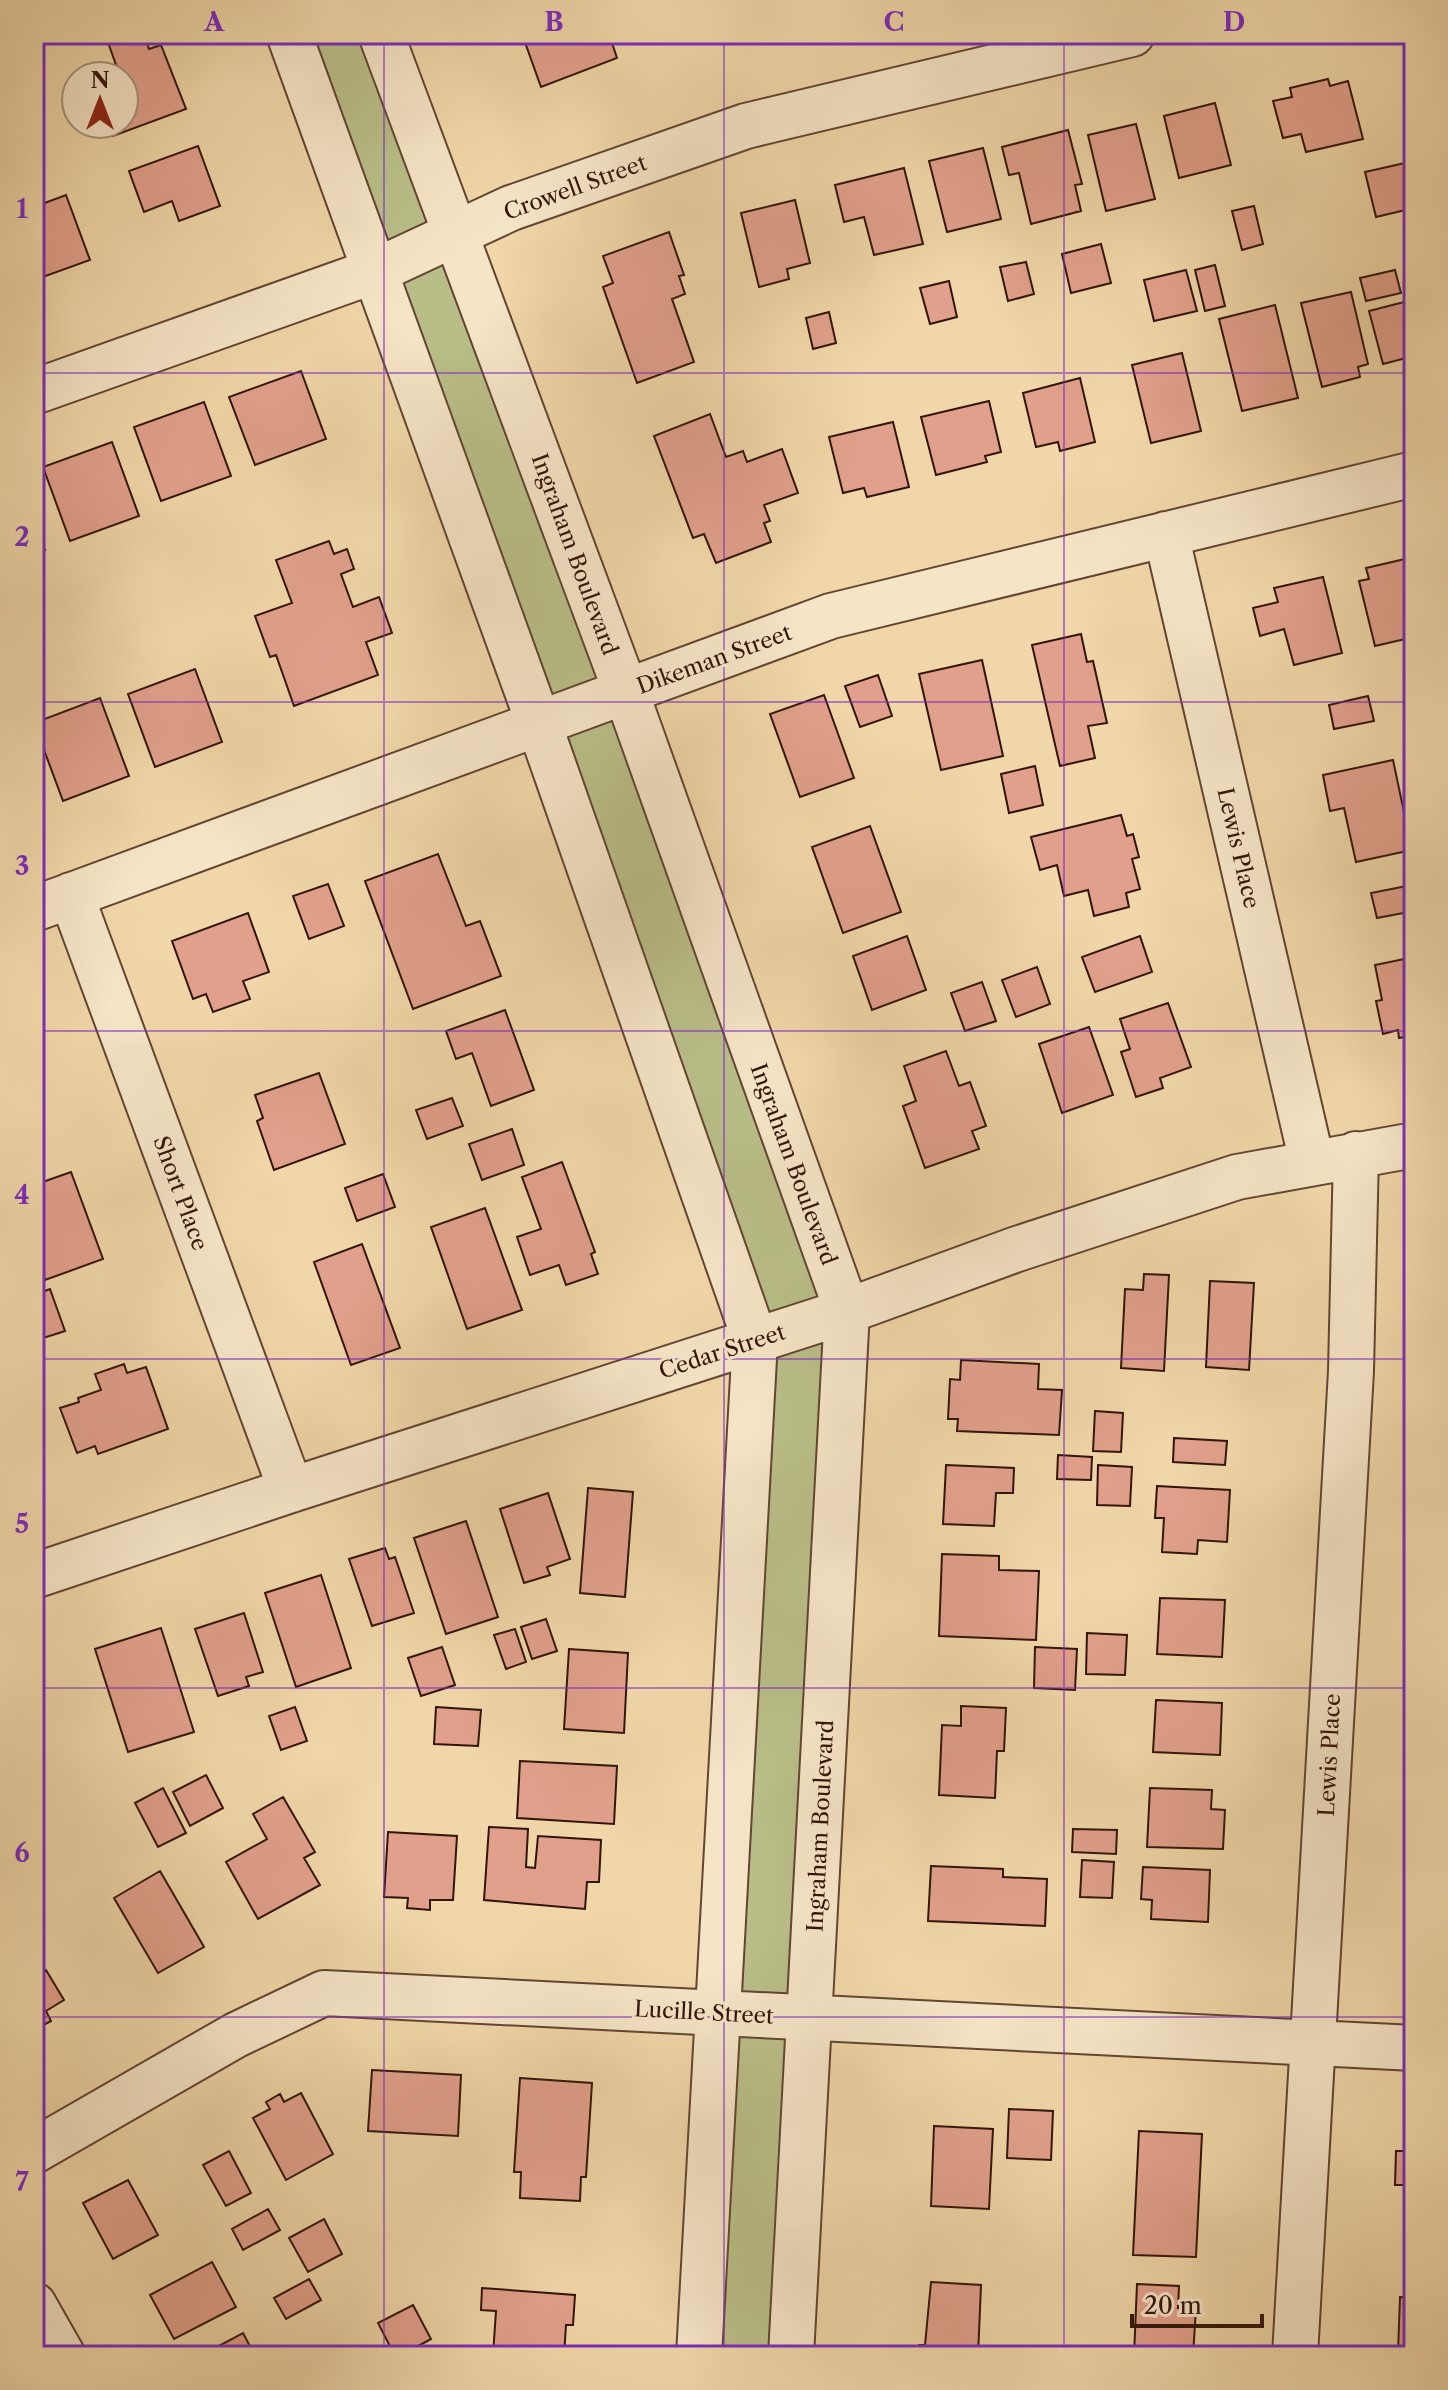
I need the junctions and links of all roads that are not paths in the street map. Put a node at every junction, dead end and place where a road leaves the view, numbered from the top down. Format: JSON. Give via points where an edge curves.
{"nodes":[{"id":1,"x":289,"y":34,"type":"edge"},
{"id":2,"x":381,"y":34,"type":"edge"},
{"id":3,"x":1132,"y":34,"type":"edge"},
{"id":4,"x":455,"y":234,"type":"junction"},
{"id":5,"x":376,"y":270,"type":"junction"},
{"id":6,"x":34,"y":392,"type":"edge"},
{"id":7,"x":1414,"y":474,"type":"edge"},
{"id":8,"x":1166,"y":534,"type":"junction"},
{"id":9,"x":626,"y":692,"type":"junction"},
{"id":10,"x":539,"y":724,"type":"junction"},
{"id":11,"x":53,"y":902,"type":"edge"},
{"id":12,"x":1414,"y":1145,"type":"edge"},
{"id":13,"x":1356,"y":1154,"type":"junction"},
{"id":14,"x":1312,"y":1162,"type":"junction"},
{"id":15,"x":847,"y":1311,"type":"junction"},
{"id":16,"x":755,"y":1340,"type":"junction"},
{"id":17,"x":291,"y":1490,"type":"junction"},
{"id":18,"x":34,"y":1576,"type":"edge"},
{"id":19,"x":718,"y":2013,"type":"junction"},
{"id":20,"x":810,"y":2018,"type":"junction"},
{"id":21,"x":1312,"y":2043,"type":"junction"},
{"id":22,"x":1414,"y":2048,"type":"edge"},
{"id":23,"x":34,"y":2151,"type":"edge"},
{"id":24,"x":34,"y":2305,"type":"edge"},
{"id":25,"x":63,"y":2356,"type":"edge"},
{"id":26,"x":699,"y":2356,"type":"edge"},
{"id":27,"x":791,"y":2356,"type":"edge"},
{"id":28,"x":1295,"y":2356,"type":"edge"}],
"edges":[{"from":1,"to":5,"type":"street"},
{"from":2,"to":4,"type":"street","name":"Ingraham Boulevard"},
{"from":3,"to":4,"type":"street","name":"Crowell Street","via":[[746,126],[511,208]]},
{"from":4,"to":5,"type":"street","name":"Crowell Street"},
{"from":4,"to":9,"type":"street","name":"Ingraham Boulevard"},
{"from":5,"to":6,"type":"street","name":"Crowell Street"},
{"from":5,"to":10,"type":"street"},
{"from":7,"to":8,"type":"street","name":"Dikeman Street"},
{"from":8,"to":9,"type":"street","name":"Dikeman Street","via":[[831,616]]},
{"from":8,"to":14,"type":"street","name":"Lewis Place"},
{"from":9,"to":10,"type":"street","name":"Dikeman Street"},
{"from":9,"to":15,"type":"street","name":"Ingraham Boulevard"},
{"from":10,"to":11,"type":"street","name":"Dikeman Street"},
{"from":10,"to":16,"type":"street"},
{"from":11,"to":17,"type":"street","name":"Short Place"},
{"from":12,"to":13,"type":"street","name":"Cedar Street"},
{"from":13,"to":14,"type":"street","name":"Cedar Street"},
{"from":13,"to":21,"type":"street","name":"Lewis Place","via":[[1351,1371]]},
{"from":14,"to":15,"type":"street","name":"Cedar Street","via":[[1237,1177]]},
{"from":15,"to":16,"type":"street","name":"Cedar Street"},
{"from":15,"to":20,"type":"street","name":"Ingraham Boulevard"},
{"from":16,"to":17,"type":"street","name":"Cedar Street"},
{"from":16,"to":19,"type":"street"},
{"from":17,"to":18,"type":"street","name":"Cedar Street"},
{"from":19,"to":20,"type":"street","name":"Lucille Street"},
{"from":19,"to":23,"type":"street","name":"Lucille Street","via":[[324,1993],[236,2035]]},
{"from":19,"to":26,"type":"street"},
{"from":20,"to":21,"type":"street","name":"Lucille Street"},
{"from":20,"to":27,"type":"street","name":"Ingraham Boulevard"},
{"from":21,"to":22,"type":"street","name":"Lucille Street"},
{"from":21,"to":28,"type":"street","name":"Lewis Place"},
{"from":24,"to":25,"type":"street"}]}
